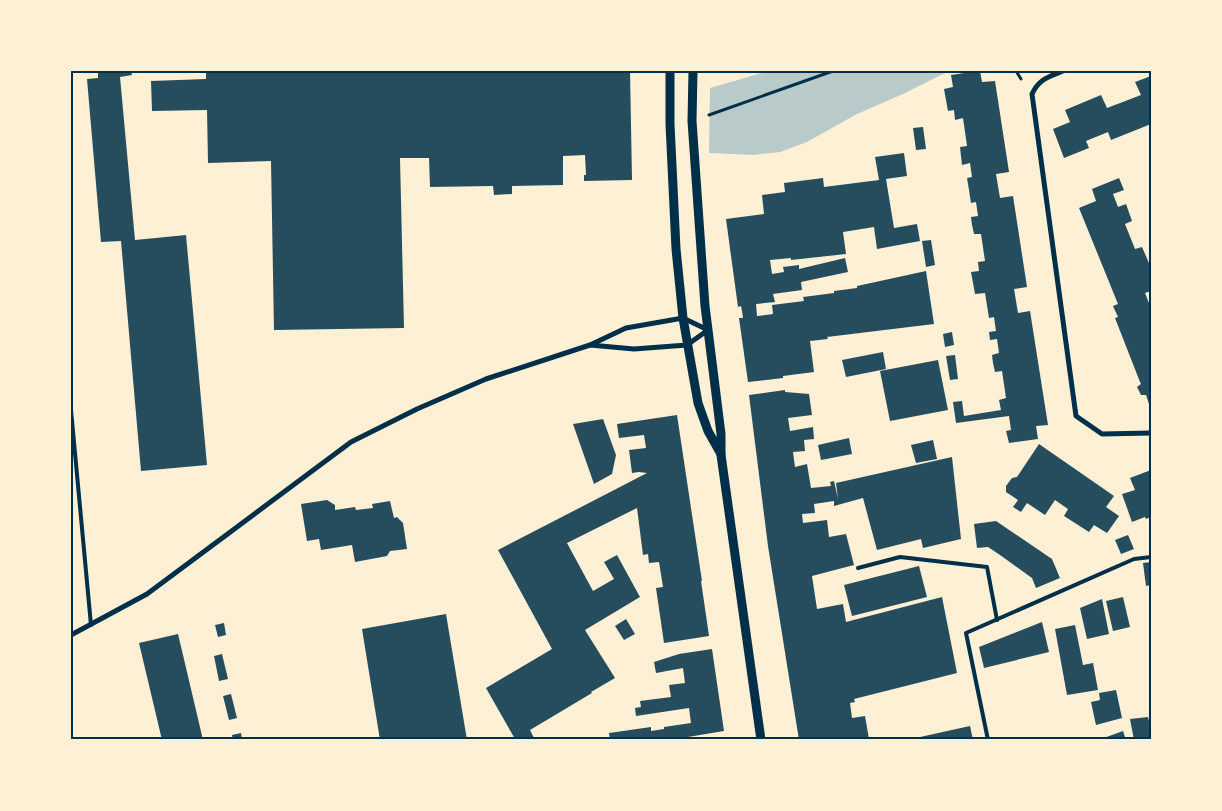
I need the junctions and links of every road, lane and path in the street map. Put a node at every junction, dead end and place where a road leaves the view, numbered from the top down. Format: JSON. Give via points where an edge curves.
{"nodes":[{"id":1,"x":670,"y":71,"type":"edge"},
{"id":2,"x":693,"y":71,"type":"edge"},
{"id":3,"x":833,"y":71,"type":"edge"},
{"id":4,"x":1063,"y":71,"type":"edge"},
{"id":5,"x":692,"y":121,"type":"junction"},
{"id":6,"x":683,"y":318,"type":"junction"},
{"id":7,"x":708,"y":330,"type":"junction"},
{"id":8,"x":590,"y":345,"type":"junction"},
{"id":9,"x":687,"y":345,"type":"junction"},
{"id":10,"x":71,"y":410,"type":"edge"},
{"id":11,"x":1151,"y":434,"type":"edge"},
{"id":12,"x":721,"y":455,"type":"junction"},
{"id":13,"x":1151,"y":557,"type":"edge"},
{"id":14,"x":858,"y":568,"type":"dead end"},
{"id":15,"x":997,"y":620,"type":"junction"},
{"id":16,"x":91,"y":625,"type":"junction"},
{"id":17,"x":71,"y":635,"type":"edge"},
{"id":18,"x":761,"y":740,"type":"edge"},
{"id":19,"x":988,"y":740,"type":"edge"}],
"edges":[{"from":1,"to":6,"type":"street","via":[[676,250]]},
{"from":2,"to":5,"type":"street"},
{"from":3,"to":5,"type":"path"},
{"from":4,"to":11,"type":"street","via":[[1036,85],[1032,94],[1076,416],[1102,434]]},
{"from":5,"to":7,"type":"street"},
{"from":6,"to":7,"type":"street"},
{"from":6,"to":8,"type":"street","via":[[626,328]]},
{"from":6,"to":9,"type":"street"},
{"from":7,"to":9,"type":"street"},
{"from":7,"to":12,"type":"street"},
{"from":8,"to":9,"type":"street","via":[[634,348]]},
{"from":8,"to":16,"type":"street","via":[[486,379],[351,442],[147,594]]},
{"from":9,"to":12,"type":"street","via":[[698,403]]},
{"from":10,"to":16,"type":"lane"},
{"from":12,"to":18,"type":"street"},
{"from":13,"to":15,"type":"lane","via":[[1134,559]]},
{"from":14,"to":15,"type":"lane","via":[[900,557],[987,567]]},
{"from":15,"to":19,"type":"lane","via":[[966,633]]},
{"from":16,"to":17,"type":"street"}]}
